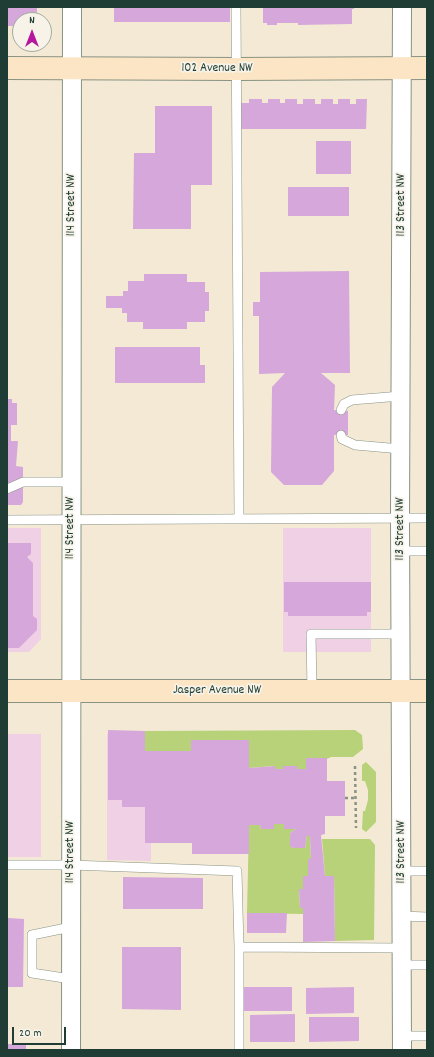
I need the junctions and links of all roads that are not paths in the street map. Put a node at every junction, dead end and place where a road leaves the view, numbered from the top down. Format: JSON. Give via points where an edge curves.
{"nodes":[{"id":1,"x":72,"y":7,"type":"edge"},
{"id":2,"x":236,"y":7,"type":"edge"},
{"id":3,"x":402,"y":7,"type":"edge"},
{"id":4,"x":7,"y":68,"type":"edge"},
{"id":5,"x":72,"y":68,"type":"junction"},
{"id":6,"x":402,"y":68,"type":"junction"},
{"id":7,"x":427,"y":68,"type":"edge"},
{"id":8,"x":236,"y":69,"type":"junction"},
{"id":9,"x":401,"y":396,"type":"junction"},
{"id":10,"x":341,"y":410,"type":"dead end"},
{"id":11,"x":341,"y":435,"type":"dead end"},
{"id":12,"x":401,"y":449,"type":"junction"},
{"id":13,"x":71,"y":482,"type":"junction"},
{"id":14,"x":7,"y":489,"type":"edge"},
{"id":15,"x":239,"y":518,"type":"junction"},
{"id":16,"x":400,"y":518,"type":"junction"},
{"id":17,"x":427,"y":518,"type":"edge"},
{"id":18,"x":7,"y":520,"type":"edge"},
{"id":19,"x":71,"y":520,"type":"junction"},
{"id":20,"x":401,"y":550,"type":"junction"},
{"id":21,"x":427,"y":551,"type":"edge"},
{"id":22,"x":401,"y":634,"type":"junction"},
{"id":23,"x":7,"y":691,"type":"edge"},
{"id":24,"x":71,"y":691,"type":"junction"},
{"id":25,"x":312,"y":691,"type":"junction"},
{"id":26,"x":401,"y":691,"type":"junction"},
{"id":27,"x":427,"y":691,"type":"edge"},
{"id":28,"x":7,"y":865,"type":"edge"},
{"id":29,"x":71,"y":865,"type":"junction"},
{"id":30,"x":402,"y":870,"type":"junction"},
{"id":31,"x":427,"y":870,"type":"edge"},
{"id":32,"x":402,"y":916,"type":"junction"},
{"id":33,"x":427,"y":917,"type":"edge"},
{"id":34,"x":71,"y":927,"type":"junction"},
{"id":35,"x":239,"y":947,"type":"junction"},
{"id":36,"x":402,"y":956,"type":"junction"},
{"id":37,"x":427,"y":965,"type":"edge"},
{"id":38,"x":71,"y":979,"type":"junction"},
{"id":39,"x":427,"y":1036,"type":"edge"},
{"id":40,"x":402,"y":1043,"type":"edge"},
{"id":41,"x":71,"y":1050,"type":"edge"},
{"id":42,"x":239,"y":1050,"type":"edge"}],
"edges":[{"from":1,"to":5,"type":"street","name":"114 Street NW"},
{"from":2,"to":8,"type":"lane"},
{"from":3,"to":6,"type":"street","name":"113 Street NW"},
{"from":4,"to":5,"type":"main road","name":"102 Avenue NW"},
{"from":5,"to":8,"type":"main road","name":"102 Avenue NW"},
{"from":5,"to":13,"type":"street","name":"114 Street NW"},
{"from":6,"to":7,"type":"main road","name":"102 Avenue NW"},
{"from":6,"to":8,"type":"main road","name":"102 Avenue NW"},
{"from":6,"to":9,"type":"street","name":"113 Street NW"},
{"from":8,"to":15,"type":"lane"},
{"from":9,"to":10,"type":"lane","via":[[352,400],[344,404]]},
{"from":9,"to":12,"type":"street","name":"113 Street NW"},
{"from":11,"to":12,"type":"lane","via":[[342,439],[355,445]]},
{"from":12,"to":16,"type":"street","name":"113 Street NW"},
{"from":13,"to":14,"type":"lane","via":[[23,482]]},
{"from":13,"to":19,"type":"street","name":"114 Street NW"},
{"from":15,"to":16,"type":"lane"},
{"from":15,"to":19,"type":"lane"},
{"from":16,"to":17,"type":"lane"},
{"from":16,"to":20,"type":"street","name":"113 Street NW"},
{"from":18,"to":19,"type":"lane"},
{"from":19,"to":24,"type":"street","name":"114 Street NW"},
{"from":20,"to":21,"type":"lane"},
{"from":20,"to":22,"type":"street","name":"113 Street NW"},
{"from":22,"to":25,"type":"lane","via":[[312,634]]},
{"from":22,"to":26,"type":"street","name":"113 Street NW"},
{"from":23,"to":24,"type":"main road","name":"Jasper Avenue NW"},
{"from":24,"to":25,"type":"main road","name":"Jasper Avenue NW"},
{"from":24,"to":29,"type":"street","name":"114 Street NW"},
{"from":25,"to":26,"type":"main road","name":"Jasper Avenue NW"},
{"from":26,"to":27,"type":"main road","name":"Jasper Avenue NW"},
{"from":26,"to":30,"type":"street","name":"113 Street NW"},
{"from":28,"to":29,"type":"lane"},
{"from":29,"to":34,"type":"street","name":"114 Street NW"},
{"from":29,"to":35,"type":"lane","via":[[236,870]]},
{"from":30,"to":31,"type":"lane"},
{"from":30,"to":32,"type":"street","name":"113 Street NW"},
{"from":32,"to":33,"type":"lane"},
{"from":32,"to":36,"type":"street","name":"113 Street NW"},
{"from":34,"to":38,"type":"street","name":"114 Street NW"},
{"from":34,"to":38,"type":"lane","via":[[28,936],[28,972]]},
{"from":35,"to":36,"type":"lane"},
{"from":35,"to":42,"type":"lane"},
{"from":36,"to":37,"type":"lane"},
{"from":36,"to":40,"type":"street","name":"113 Street NW"},
{"from":38,"to":41,"type":"street","name":"114 Street NW"},
{"from":39,"to":40,"type":"lane"}]}
